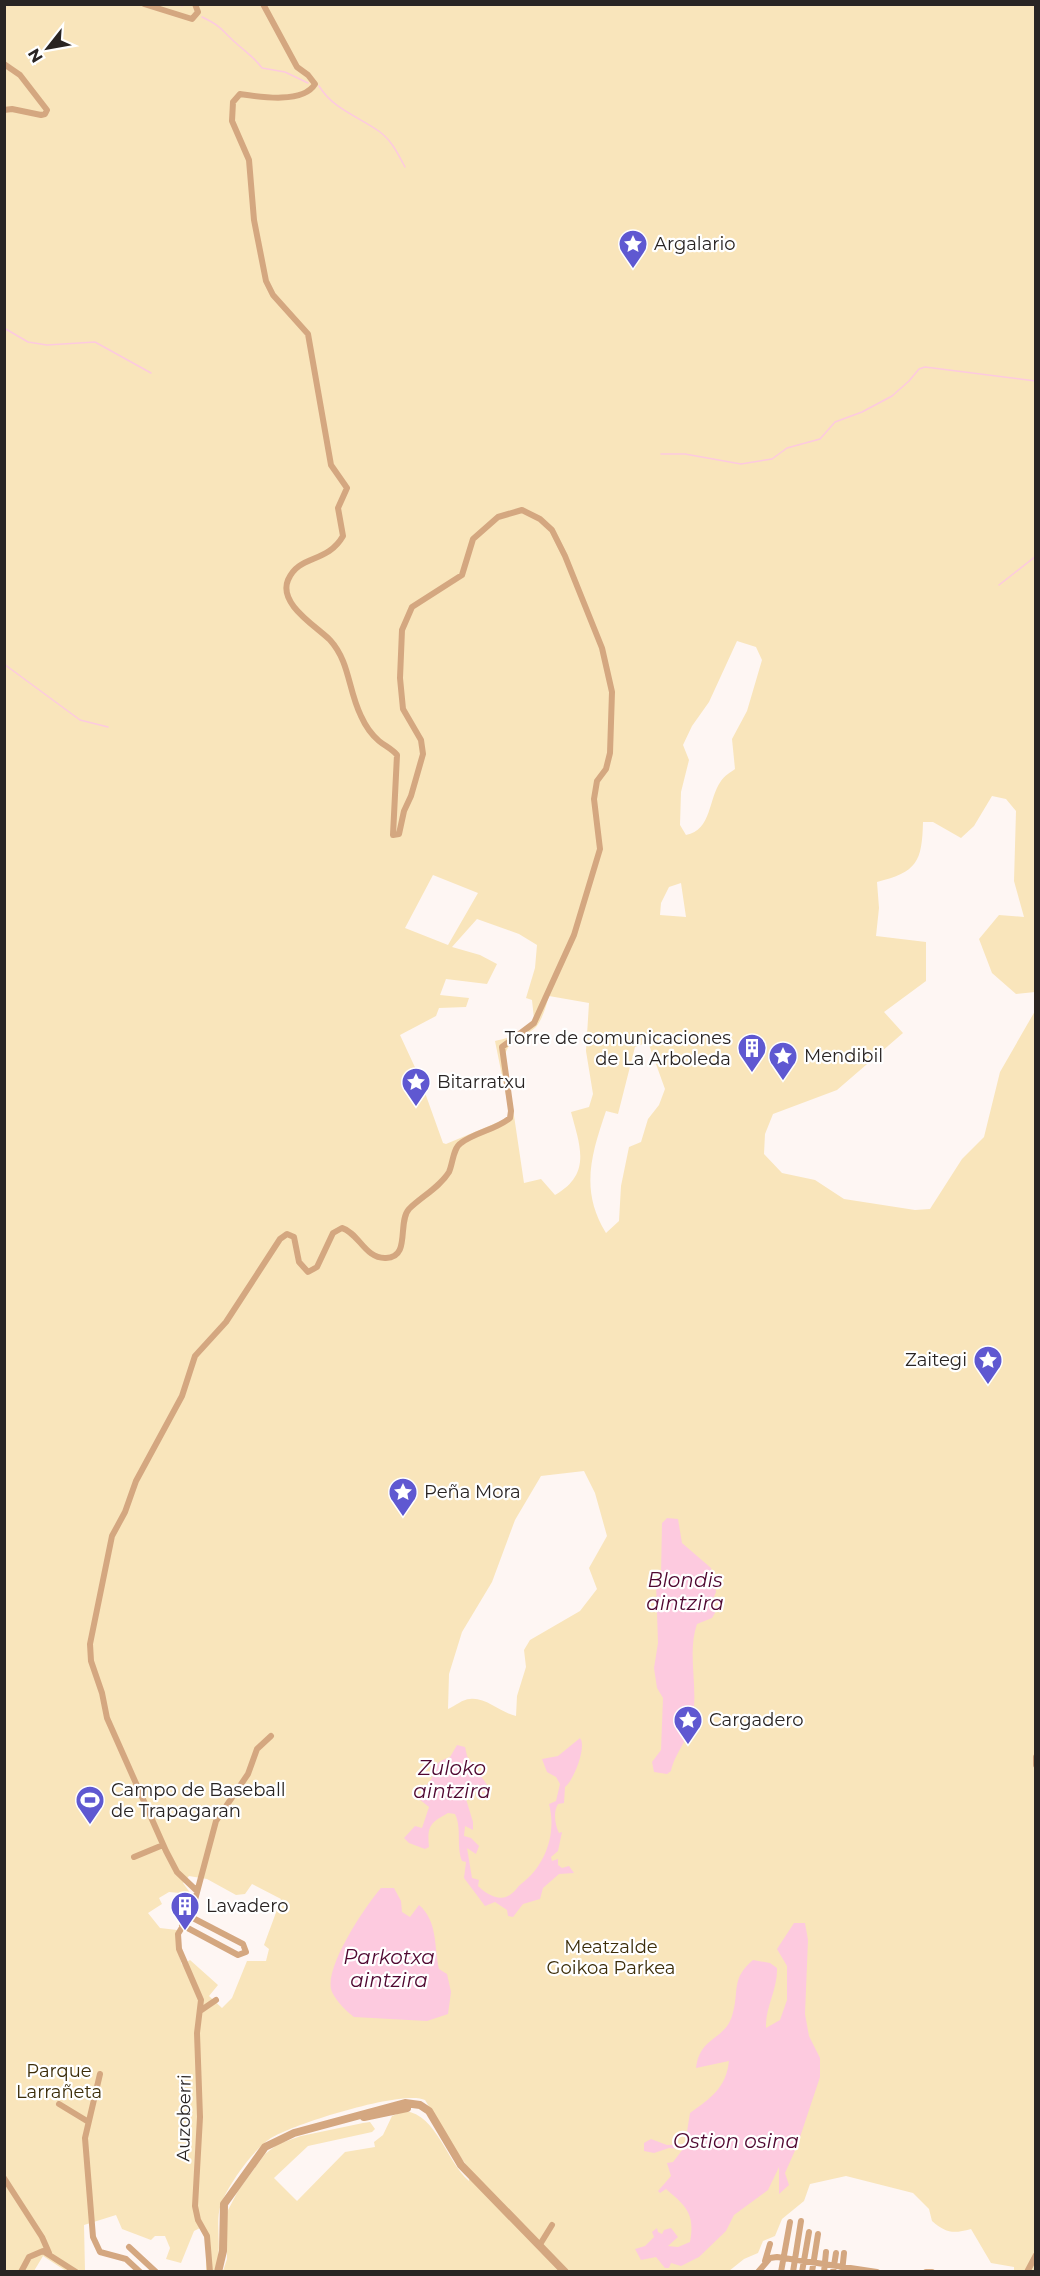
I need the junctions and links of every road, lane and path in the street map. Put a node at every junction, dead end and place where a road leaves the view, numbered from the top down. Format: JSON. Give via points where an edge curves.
{"nodes":[{"id":1,"x":144,"y":4,"type":"edge"},
{"id":2,"x":195,"y":4,"type":"edge"},
{"id":3,"x":264,"y":4,"type":"edge"},
{"id":4,"x":4,"y":64,"type":"edge"},
{"id":5,"x":4,"y":110,"type":"edge"},
{"id":6,"x":271,"y":1736,"type":"dead end"},
{"id":7,"x":1035,"y":1756,"type":"edge"},
{"id":8,"x":1035,"y":1765,"type":"edge"},
{"id":9,"x":163,"y":1845,"type":"junction"},
{"id":10,"x":134,"y":1857,"type":"dead end"},
{"id":11,"x":197,"y":1891,"type":"junction"},
{"id":12,"x":189,"y":1916,"type":"junction"},
{"id":13,"x":182,"y":1925,"type":"junction"},
{"id":14,"x":216,"y":2000,"type":"dead end"},
{"id":15,"x":201,"y":2011,"type":"junction"},
{"id":16,"x":100,"y":2074,"type":"dead end"},
{"id":17,"x":59,"y":2104,"type":"dead end"},
{"id":18,"x":87,"y":2121,"type":"junction"},
{"id":19,"x":4,"y":2178,"type":"edge"},
{"id":20,"x":801,"y":2221,"type":"dead end"},
{"id":21,"x":790,"y":2222,"type":"dead end"},
{"id":22,"x":552,"y":2225,"type":"dead end"},
{"id":23,"x":809,"y":2232,"type":"dead end"},
{"id":24,"x":818,"y":2234,"type":"dead end"},
{"id":25,"x":770,"y":2244,"type":"dead end"},
{"id":26,"x":538,"y":2246,"type":"junction"},
{"id":27,"x":129,"y":2247,"type":"dead end"},
{"id":28,"x":826,"y":2252,"type":"dead end"},
{"id":29,"x":49,"y":2253,"type":"junction"},
{"id":30,"x":1035,"y":2255,"type":"edge"},
{"id":31,"x":140,"y":2257,"type":"junction"},
{"id":32,"x":785,"y":2258,"type":"junction"},
{"id":33,"x":795,"y":2260,"type":"junction"},
{"id":34,"x":765,"y":2261,"type":"junction"},
{"id":35,"x":804,"y":2261,"type":"junction"},
{"id":36,"x":813,"y":2262,"type":"junction"},
{"id":37,"x":825,"y":2268,"type":"edge"},
{"id":38,"x":833,"y":2268,"type":"edge"},
{"id":39,"x":842,"y":2269,"type":"edge"},
{"id":40,"x":853,"y":2270,"type":"edge"},
{"id":41,"x":21,"y":2271,"type":"edge"},
{"id":42,"x":76,"y":2271,"type":"edge"},
{"id":43,"x":141,"y":2271,"type":"edge"},
{"id":44,"x":156,"y":2271,"type":"edge"},
{"id":45,"x":210,"y":2271,"type":"edge"},
{"id":46,"x":218,"y":2271,"type":"edge"},
{"id":47,"x":565,"y":2271,"type":"edge"},
{"id":48,"x":758,"y":2271,"type":"edge"},
{"id":49,"x":781,"y":2271,"type":"edge"},
{"id":50,"x":793,"y":2271,"type":"edge"},
{"id":51,"x":802,"y":2271,"type":"edge"},
{"id":52,"x":812,"y":2271,"type":"edge"},
{"id":53,"x":873,"y":2271,"type":"edge"},
{"id":54,"x":926,"y":2271,"type":"edge"},
{"id":55,"x":932,"y":2271,"type":"edge"},
{"id":56,"x":1027,"y":2271,"type":"edge"}],
"edges":[{"from":1,"to":2,"type":"street","via":[[192,19],[198,12]]},
{"from":3,"to":9,"type":"street","via":[[297,68],[315,84],[308,91],[288,96],[240,94],[233,102],[232,120],[249,159],[254,220],[266,281],[273,295],[308,334],[331,465],[347,488],[338,508],[343,528],[340,541],[328,555],[295,570],[287,582],[287,594],[295,607],[331,641],[346,665],[366,725],[397,755],[392,831],[396,837],[402,828],[423,754],[421,740],[403,709],[402,630],[412,607],[462,575],[473,539],[498,518],[522,510],[540,519],[552,531],[570,565],[612,681],[610,753],[606,770],[597,781],[594,799],[600,849],[574,935],[528,1030],[502,1047],[510,1118],[459,1143],[443,1179],[407,1211],[401,1246],[394,1256],[371,1254],[342,1228],[333,1233],[317,1268],[308,1272],[299,1262],[294,1237],[287,1234],[280,1239],[226,1322],[195,1356],[182,1396],[131,1492],[108,1552],[90,1653],[107,1718]]},
{"from":4,"to":5,"type":"street","via":[[20,75],[46,110],[41,115]]},
{"from":6,"to":11,"type":"street","via":[[256,1749],[248,1774],[220,1812]]},
{"from":7,"to":8,"type":"street"},
{"from":9,"to":10,"type":"street"},
{"from":9,"to":11,"type":"street","via":[[177,1872]]},
{"from":11,"to":12,"type":"street"},
{"from":12,"to":13,"type":"street"},
{"from":12,"to":13,"type":"street","via":[[243,1944],[246,1952],[238,1955]]},
{"from":13,"to":15,"type":"street","name":"Auzoberri","via":[[179,1949],[197,1989]]},
{"from":14,"to":15,"type":"street"},
{"from":15,"to":45,"type":"street","name":"Auzoberri","via":[[197,2033],[201,2078],[195,2206],[207,2236]]},
{"from":16,"to":18,"type":"street"},
{"from":17,"to":18,"type":"street"},
{"from":18,"to":43,"type":"street","via":[[85,2148],[92,2234],[100,2252],[126,2259]]},
{"from":19,"to":29,"type":"street"},
{"from":20,"to":33,"type":"street"},
{"from":21,"to":32,"type":"street"},
{"from":22,"to":26,"type":"street"},
{"from":23,"to":35,"type":"street"},
{"from":24,"to":36,"type":"street"},
{"from":25,"to":34,"type":"street"},
{"from":26,"to":46,"type":"street","via":[[461,2165],[426,2109],[405,2103],[309,2128],[265,2147],[223,2209],[223,2251]]},
{"from":26,"to":47,"type":"street"},
{"from":27,"to":31,"type":"street"},
{"from":28,"to":37,"type":"street"},
{"from":29,"to":41,"type":"street","via":[[33,2253]]},
{"from":29,"to":42,"type":"street"},
{"from":30,"to":56,"type":"street"},
{"from":31,"to":43,"type":"street"},
{"from":31,"to":44,"type":"street"},
{"from":32,"to":33,"type":"street"},
{"from":32,"to":34,"type":"street"},
{"from":32,"to":49,"type":"street"},
{"from":33,"to":35,"type":"street"},
{"from":33,"to":50,"type":"street"},
{"from":34,"to":48,"type":"street"},
{"from":35,"to":36,"type":"street"},
{"from":35,"to":51,"type":"street"},
{"from":36,"to":37,"type":"street"},
{"from":36,"to":52,"type":"street"},
{"from":37,"to":38,"type":"street"},
{"from":38,"to":39,"type":"street"},
{"from":38,"to":39,"type":"street","via":[[840,2253]]},
{"from":39,"to":40,"type":"street"},
{"from":40,"to":53,"type":"street"},
{"from":54,"to":55,"type":"street"}]}
